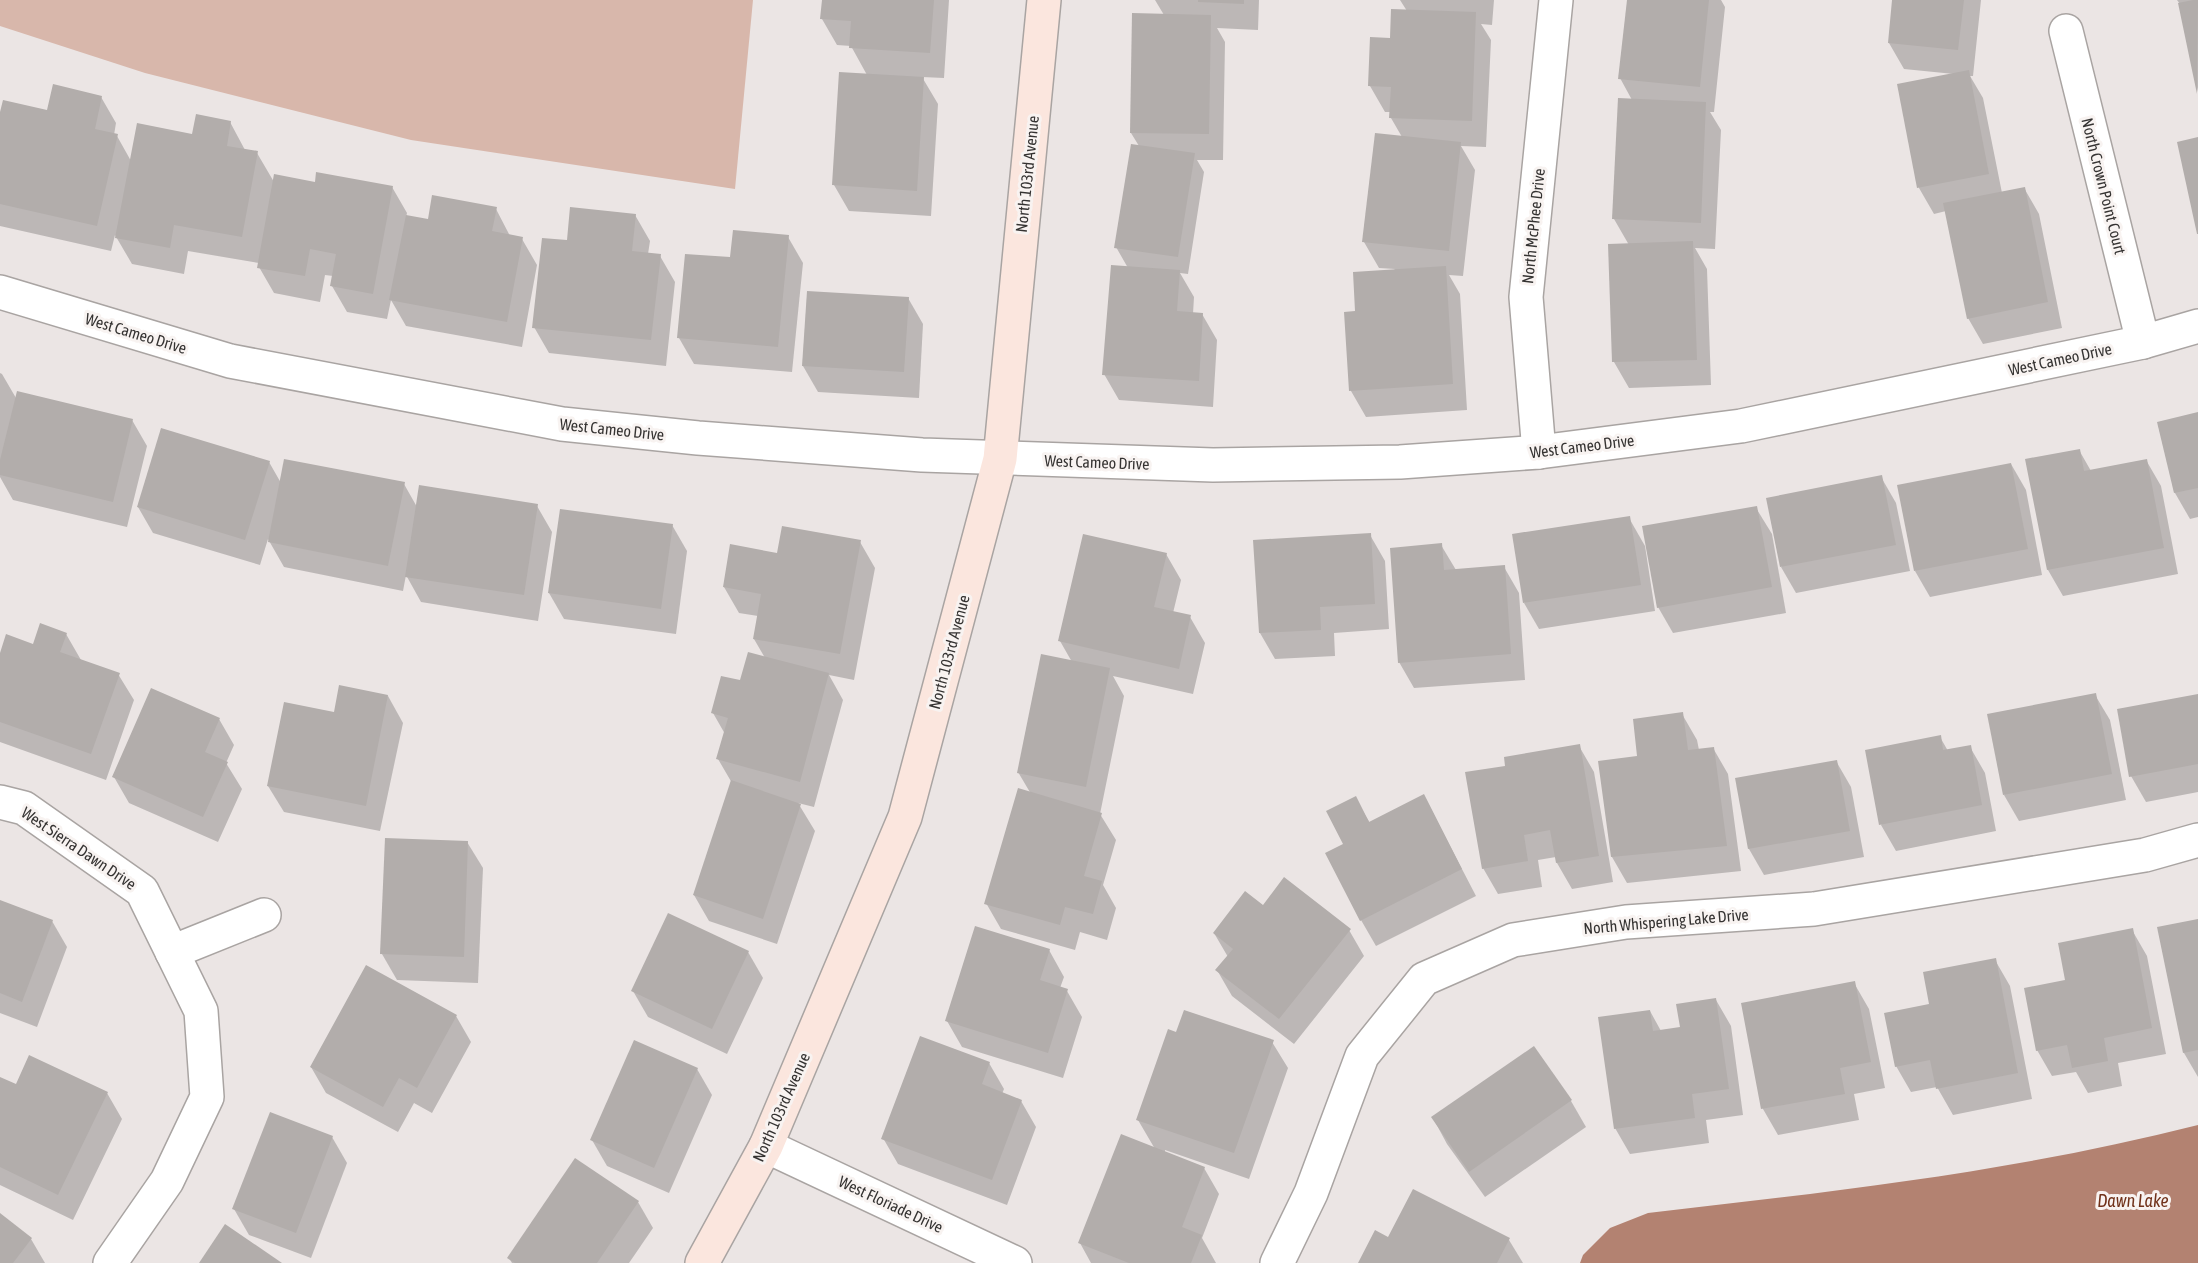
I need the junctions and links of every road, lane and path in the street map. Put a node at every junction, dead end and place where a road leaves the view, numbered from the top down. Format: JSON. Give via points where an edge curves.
{"nodes":[{"id":1,"x":1044,"y":0,"type":"edge"},
{"id":2,"x":1556,"y":0,"type":"edge"},
{"id":3,"x":2066,"y":32,"type":"dead end"},
{"id":4,"x":0,"y":292,"type":"edge"},
{"id":5,"x":2198,"y":326,"type":"edge"},
{"id":6,"x":2143,"y":342,"type":"junction"},
{"id":7,"x":1539,"y":452,"type":"junction"},
{"id":8,"x":1000,"y":459,"type":"junction"},
{"id":9,"x":0,"y":802,"type":"edge"},
{"id":10,"x":2198,"y":840,"type":"edge"},
{"id":11,"x":264,"y":915,"type":"dead end"},
{"id":12,"x":172,"y":952,"type":"junction"},
{"id":13,"x":766,"y":1146,"type":"junction"},
{"id":14,"x":110,"y":1263,"type":"edge"},
{"id":15,"x":702,"y":1263,"type":"edge"},
{"id":16,"x":1015,"y":1263,"type":"edge"},
{"id":17,"x":1277,"y":1263,"type":"edge"}],
"edges":[{"from":1,"to":8,"type":"street","name":"North 103rd Avenue"},
{"from":2,"to":7,"type":"street","name":"North McPhee Drive","via":[[1526,297]]},
{"from":3,"to":6,"type":"street","name":"North Crown Point Court"},
{"from":4,"to":8,"type":"street","name":"West Cameo Drive","via":[[230,361],[562,424],[698,438]]},
{"from":5,"to":6,"type":"street","name":"West Cameo Drive"},
{"from":6,"to":7,"type":"street","name":"West Cameo Drive","via":[[1741,426]]},
{"from":7,"to":8,"type":"street","name":"West Cameo Drive","via":[[1400,462],[1213,465]]},
{"from":8,"to":13,"type":"street","name":"North 103rd Avenue","via":[[905,817]]},
{"from":9,"to":12,"type":"street","name":"West Sierra Dawn Drive","via":[[24,808],[142,891]]},
{"from":10,"to":17,"type":"street","name":"North Whispering Lake Drive","via":[[2145,855],[1814,909],[1626,922],[1513,940],[1424,979],[1362,1056],[1311,1193]]},
{"from":11,"to":12,"type":"street"},
{"from":12,"to":14,"type":"street","name":"West Sierra Dawn Drive","via":[[201,1011],[207,1097],[167,1180]]},
{"from":13,"to":15,"type":"street","name":"North 103rd Avenue"},
{"from":13,"to":16,"type":"street","name":"West Floriade Drive"}]}
